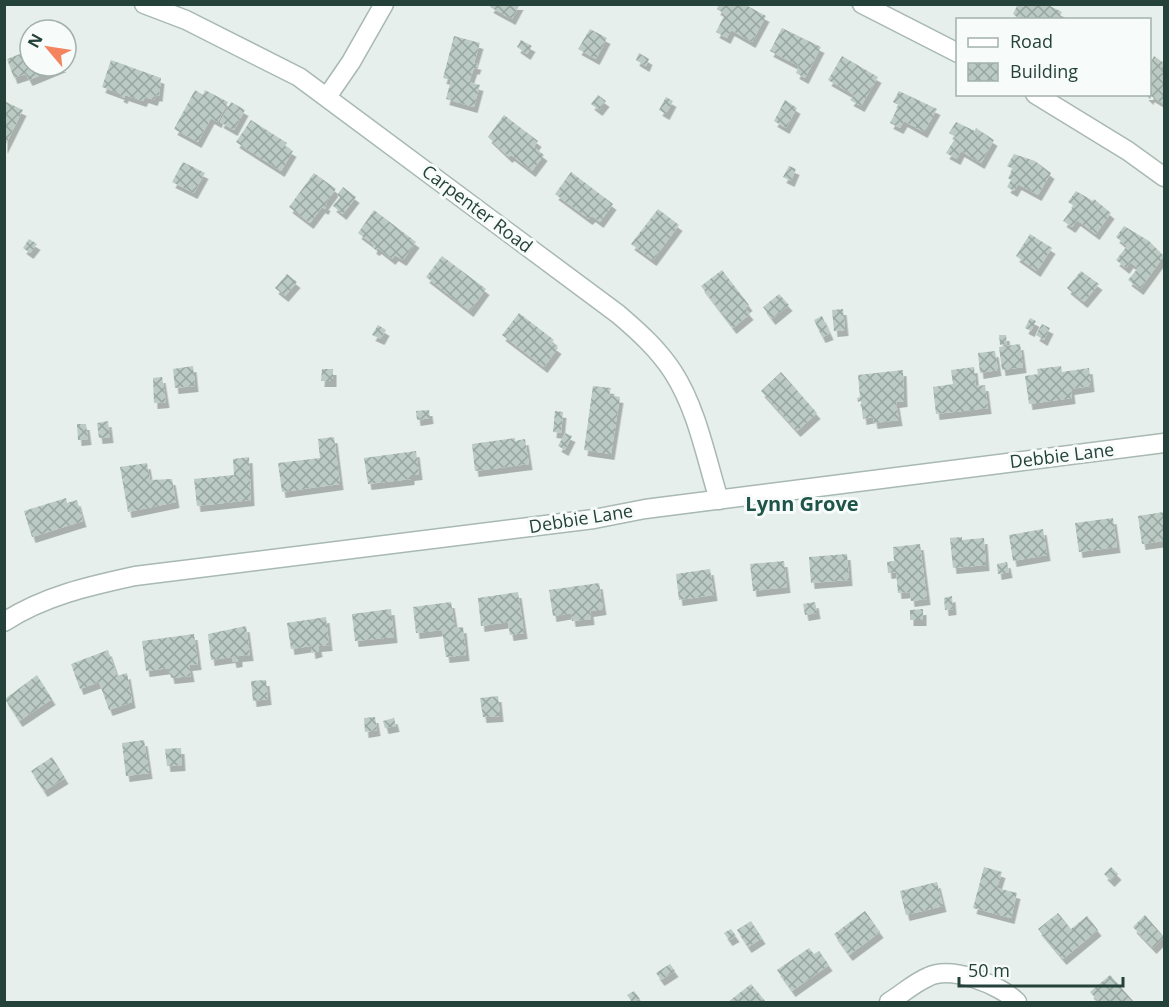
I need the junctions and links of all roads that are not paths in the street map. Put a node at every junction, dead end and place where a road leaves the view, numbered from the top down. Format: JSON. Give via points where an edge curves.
{"nodes":[{"id":1,"x":144,"y":4,"type":"edge"},
{"id":2,"x":384,"y":4,"type":"edge"},
{"id":3,"x":862,"y":4,"type":"edge"},
{"id":4,"x":956,"y":52,"type":"edge"},
{"id":5,"x":1038,"y":96,"type":"edge"},
{"id":6,"x":327,"y":97,"type":"junction"},
{"id":7,"x":1164,"y":177,"type":"edge"},
{"id":8,"x":1164,"y":443,"type":"edge"},
{"id":9,"x":719,"y":500,"type":"junction"},
{"id":10,"x":4,"y":622,"type":"edge"},
{"id":11,"x":889,"y":1002,"type":"edge"},
{"id":12,"x":1017,"y":1002,"type":"edge"}],
"edges":[{"from":1,"to":6,"type":"street","name":"Carpenter Road","via":[[233,42],[299,77]]},
{"from":2,"to":6,"type":"street"},
{"from":3,"to":4,"type":"street"},
{"from":5,"to":7,"type":"street"},
{"from":6,"to":9,"type":"street","name":"Carpenter Road","via":[[646,339],[674,373],[692,413]]},
{"from":8,"to":9,"type":"street","name":"Debbie Lane"},
{"from":9,"to":10,"type":"street","name":"Debbie Lane","via":[[582,521],[135,576],[51,598]]},
{"from":11,"to":12,"type":"street","via":[[930,975],[964,974]]}]}
